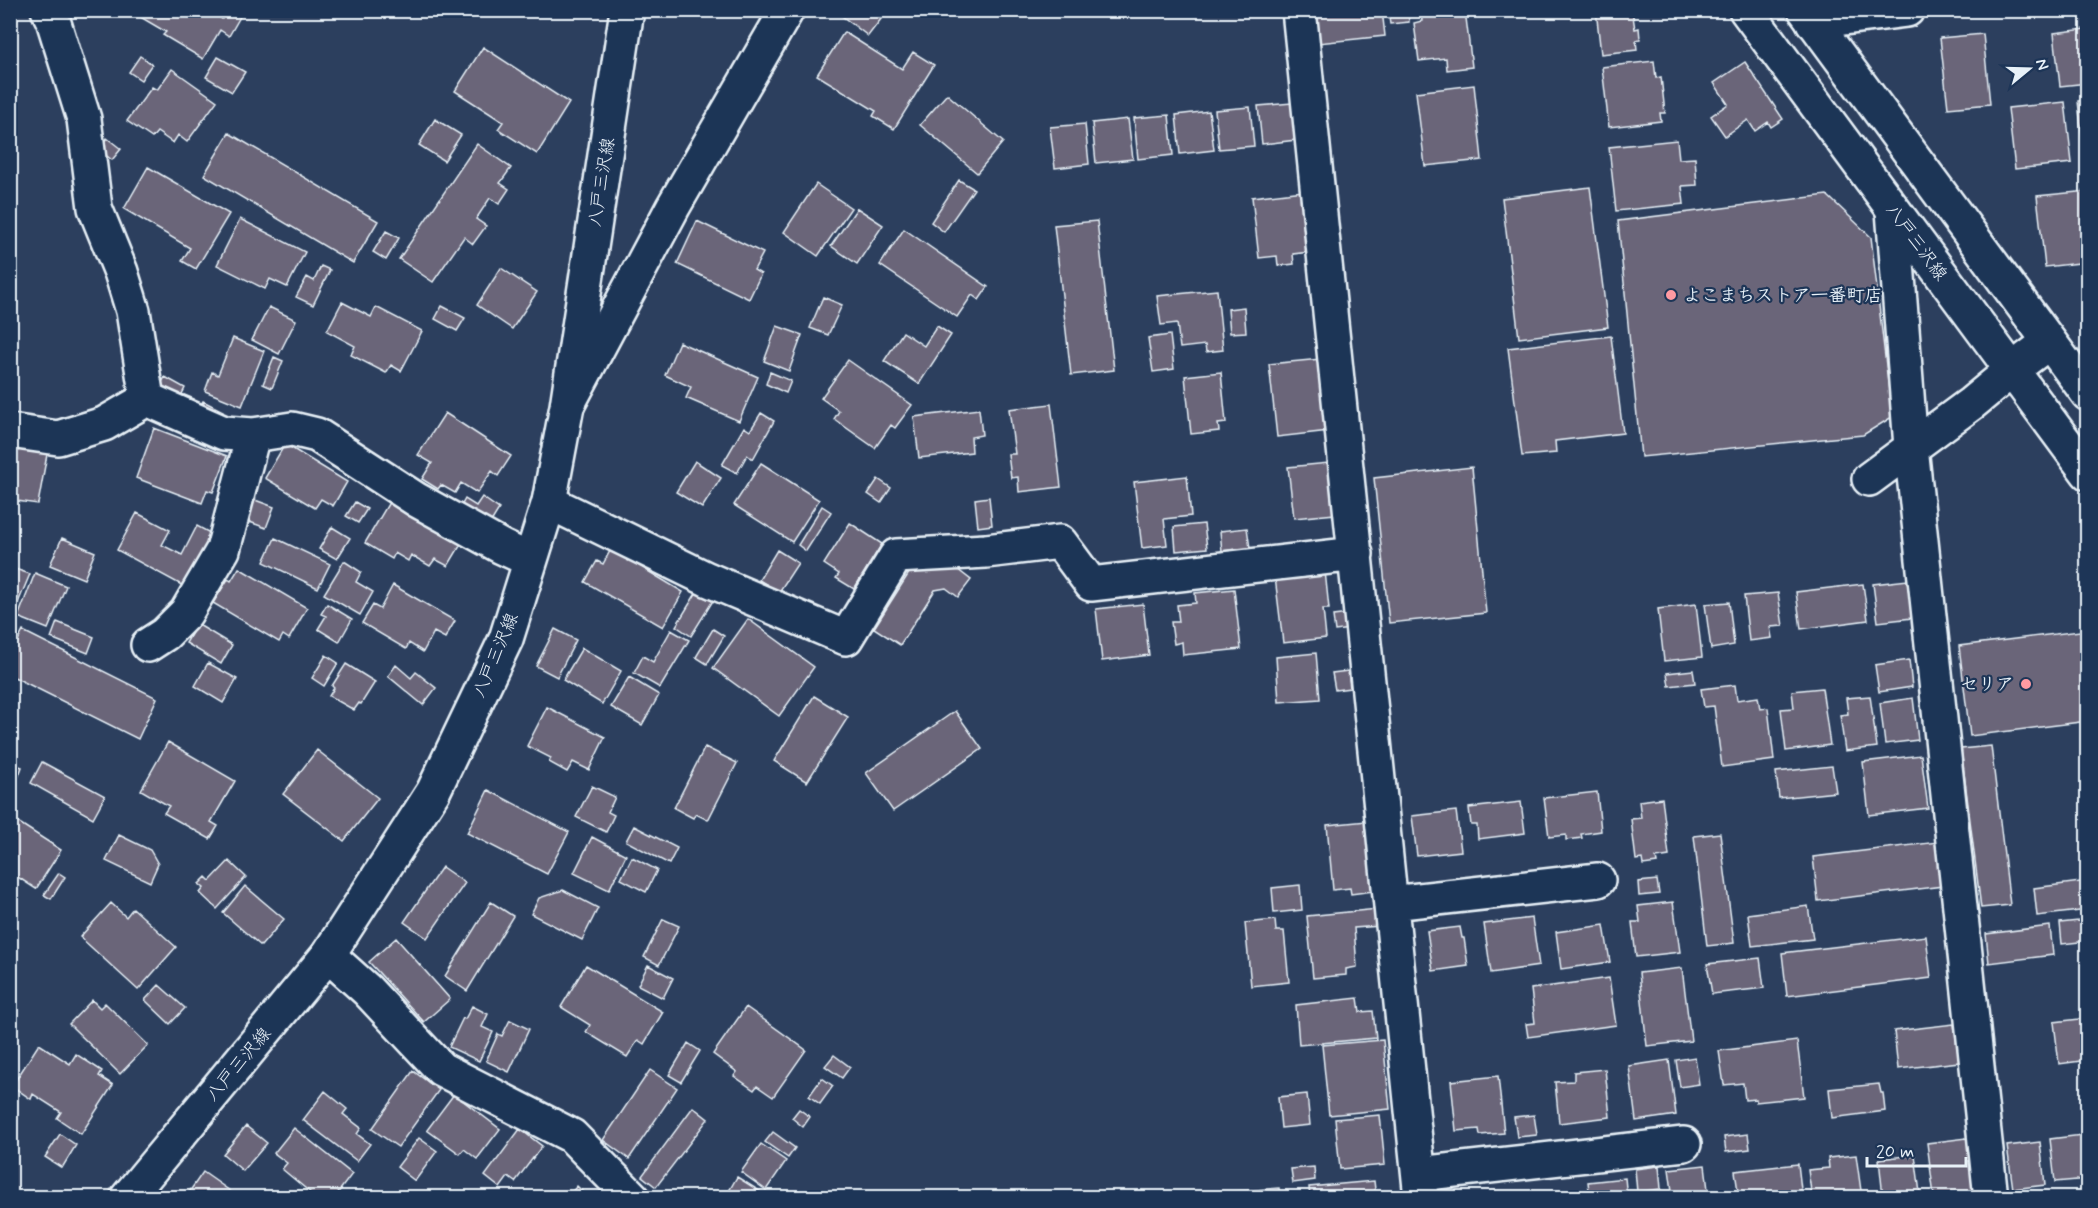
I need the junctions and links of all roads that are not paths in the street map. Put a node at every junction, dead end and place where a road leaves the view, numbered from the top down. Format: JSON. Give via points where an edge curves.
{"nodes":[{"id":1,"x":48,"y":10,"type":"edge"},
{"id":2,"x":627,"y":10,"type":"edge"},
{"id":3,"x":787,"y":10,"type":"edge"},
{"id":4,"x":1299,"y":10,"type":"edge"},
{"id":5,"x":1746,"y":10,"type":"edge"},
{"id":6,"x":1906,"y":10,"type":"edge"},
{"id":7,"x":1809,"y":16,"type":"edge"},
{"id":8,"x":1893,"y":210,"type":"junction"},
{"id":9,"x":2049,"y":342,"type":"junction"},
{"id":10,"x":2012,"y":370,"type":"junction"},
{"id":11,"x":2088,"y":394,"type":"edge"},
{"id":12,"x":147,"y":399,"type":"junction"},
{"id":13,"x":567,"y":406,"type":"junction"},
{"id":14,"x":10,"y":431,"type":"edge"},
{"id":15,"x":253,"y":435,"type":"junction"},
{"id":16,"x":1911,"y":447,"type":"junction"},
{"id":17,"x":2088,"y":473,"type":"edge"},
{"id":18,"x":1869,"y":478,"type":"dead end"},
{"id":19,"x":549,"y":502,"type":"junction"},
{"id":20,"x":1356,"y":554,"type":"junction"},
{"id":21,"x":530,"y":560,"type":"junction"},
{"id":22,"x":148,"y":645,"type":"dead end"},
{"id":23,"x":1598,"y":880,"type":"dead end"},
{"id":24,"x":1392,"y":903,"type":"junction"},
{"id":25,"x":328,"y":955,"type":"junction"},
{"id":26,"x":1684,"y":1144,"type":"dead end"},
{"id":27,"x":1420,"y":1186,"type":"edge"},
{"id":28,"x":127,"y":1197,"type":"edge"},
{"id":29,"x":633,"y":1197,"type":"edge"},
{"id":30,"x":1991,"y":1197,"type":"edge"}],
"edges":[{"from":1,"to":12,"type":"street","via":[[84,119],[95,208],[133,312]]},
{"from":2,"to":13,"type":"street","name":"八戸三沢線"},
{"from":3,"to":13,"type":"street","via":[[673,207]]},
{"from":4,"to":20,"type":"street"},
{"from":5,"to":8,"type":"street","name":"八戸三沢線"},
{"from":6,"to":7,"type":"street"},
{"from":7,"to":9,"type":"street"},
{"from":8,"to":10,"type":"street","name":"八戸三沢線"},
{"from":8,"to":16,"type":"street"},
{"from":9,"to":10,"type":"street"},
{"from":9,"to":11,"type":"street"},
{"from":10,"to":16,"type":"street"},
{"from":10,"to":17,"type":"street","name":"八戸三沢線"},
{"from":12,"to":14,"type":"street","via":[[104,424],[58,438]]},
{"from":12,"to":15,"type":"street","via":[[224,433]]},
{"from":13,"to":19,"type":"street","name":"八戸三沢線"},
{"from":15,"to":21,"type":"street","via":[[291,429],[317,435],[417,500]]},
{"from":15,"to":22,"type":"street","via":[[223,550],[186,613]]},
{"from":16,"to":18,"type":"street"},
{"from":16,"to":30,"type":"street"},
{"from":19,"to":20,"type":"street","via":[[707,579],[846,638],[896,556],[1060,542],[1091,584]]},
{"from":19,"to":21,"type":"street","name":"八戸三沢線"},
{"from":20,"to":24,"type":"street"},
{"from":21,"to":25,"type":"street","name":"八戸三沢線","via":[[506,639],[433,792]]},
{"from":23,"to":24,"type":"street"},
{"from":24,"to":27,"type":"street"},
{"from":25,"to":28,"type":"street","name":"八戸三沢線"},
{"from":25,"to":29,"type":"street","via":[[367,990],[441,1069],[572,1136]]},
{"from":26,"to":27,"type":"street"}]}
